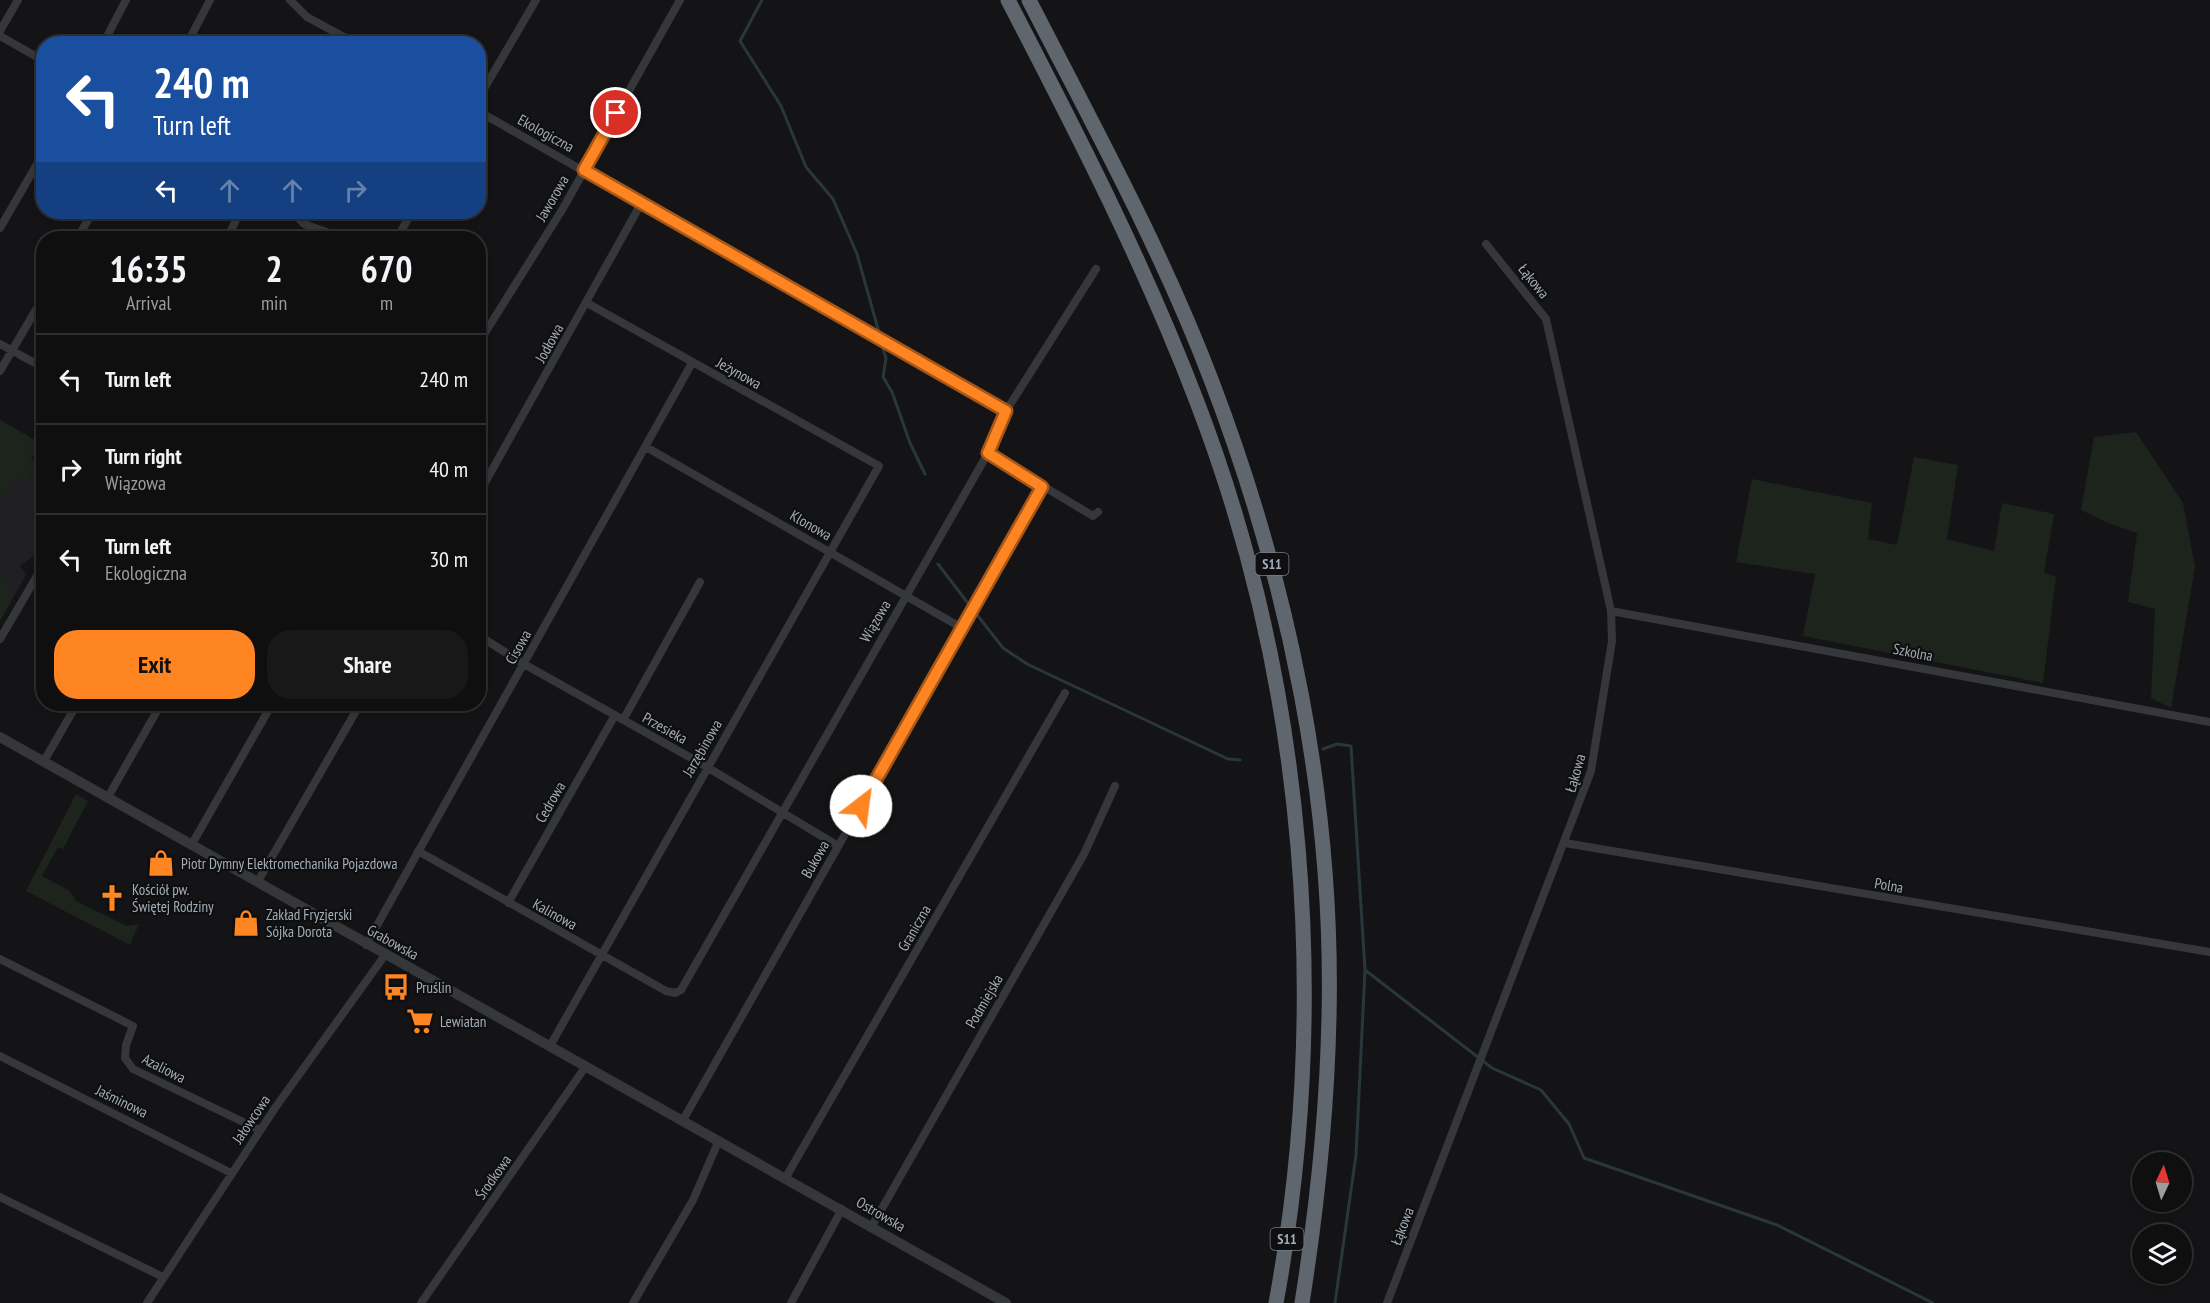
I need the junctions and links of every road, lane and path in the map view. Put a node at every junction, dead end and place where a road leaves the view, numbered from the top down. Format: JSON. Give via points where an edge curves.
{"nodes":[{"id":1,"x":18,"y":0,"type":"edge"},
{"id":2,"x":126,"y":0,"type":"edge"},
{"id":3,"x":210,"y":0,"type":"edge"},
{"id":4,"x":290,"y":0,"type":"edge"},
{"id":5,"x":536,"y":0,"type":"edge"},
{"id":6,"x":680,"y":0,"type":"edge"},
{"id":7,"x":1008,"y":0,"type":"edge"},
{"id":8,"x":1029,"y":0,"type":"edge"},
{"id":9,"x":0,"y":32,"type":"edge"},
{"id":10,"x":340,"y":34,"type":"joint"},
{"id":11,"x":0,"y":36,"type":"edge"},
{"id":12,"x":107,"y":36,"type":"edge"},
{"id":13,"x":191,"y":36,"type":"edge"},
{"id":14,"x":343,"y":36,"type":"edge"},
{"id":15,"x":36,"y":56,"type":"edge"},
{"id":16,"x":486,"y":85,"type":"edge"},
{"id":17,"x":486,"y":115,"type":"edge"},
{"id":18,"x":36,"y":166,"type":"edge"},
{"id":19,"x":584,"y":170,"type":"junction"},
{"id":20,"x":642,"y":202,"type":"junction"},
{"id":21,"x":299,"y":219,"type":"edge"},
{"id":22,"x":0,"y":228,"type":"edge"},
{"id":23,"x":324,"y":231,"type":"edge"},
{"id":24,"x":1486,"y":244,"type":"dead end"},
{"id":25,"x":1096,"y":269,"type":"dead end"},
{"id":26,"x":587,"y":303,"type":"junction"},
{"id":27,"x":36,"y":310,"type":"edge"},
{"id":28,"x":486,"y":331,"type":"edge"},
{"id":29,"x":0,"y":344,"type":"edge"},
{"id":30,"x":12,"y":350,"type":"junction"},
{"id":31,"x":692,"y":363,"type":"junction"},
{"id":32,"x":36,"y":364,"type":"edge"},
{"id":33,"x":0,"y":371,"type":"edge"},
{"id":34,"x":1006,"y":411,"type":"junction"},
{"id":35,"x":646,"y":447,"type":"junction"},
{"id":36,"x":988,"y":453,"type":"junction"},
{"id":37,"x":879,"y":466,"type":"joint"},
{"id":38,"x":486,"y":481,"type":"edge"},
{"id":39,"x":1042,"y":487,"type":"junction"},
{"id":40,"x":1098,"y":512,"type":"dead end"},
{"id":41,"x":831,"y":552,"type":"junction"},
{"id":42,"x":36,"y":578,"type":"edge"},
{"id":43,"x":700,"y":582,"type":"dead end"},
{"id":44,"x":906,"y":595,"type":"junction"},
{"id":45,"x":1611,"y":611,"type":"junction"},
{"id":46,"x":962,"y":628,"type":"junction"},
{"id":47,"x":0,"y":639,"type":"edge"},
{"id":48,"x":486,"y":640,"type":"edge"},
{"id":49,"x":524,"y":664,"type":"junction"},
{"id":50,"x":1065,"y":693,"type":"dead end"},
{"id":51,"x":72,"y":711,"type":"edge"},
{"id":52,"x":157,"y":711,"type":"edge"},
{"id":53,"x":268,"y":711,"type":"edge"},
{"id":54,"x":356,"y":711,"type":"edge"},
{"id":55,"x":615,"y":715,"type":"junction"},
{"id":56,"x":623,"y":720,"type":"junction"},
{"id":57,"x":2210,"y":722,"type":"edge"},
{"id":58,"x":0,"y":737,"type":"edge"},
{"id":59,"x":44,"y":761,"type":"junction"},
{"id":60,"x":707,"y":767,"type":"junction"},
{"id":61,"x":1115,"y":786,"type":"dead end"},
{"id":62,"x":108,"y":797,"type":"junction"},
{"id":63,"x":781,"y":813,"type":"junction"},
{"id":64,"x":1565,"y":843,"type":"junction"},
{"id":65,"x":192,"y":844,"type":"junction"},
{"id":66,"x":838,"y":846,"type":"junction"},
{"id":67,"x":418,"y":851,"type":"junction"},
{"id":68,"x":258,"y":881,"type":"junction"},
{"id":69,"x":508,"y":903,"type":"junction"},
{"id":70,"x":366,"y":945,"type":"junction"},
{"id":71,"x":2210,"y":952,"type":"edge"},
{"id":72,"x":600,"y":954,"type":"junction"},
{"id":73,"x":385,"y":955,"type":"junction"},
{"id":74,"x":0,"y":959,"type":"edge"},
{"id":75,"x":681,"y":990,"type":"joint"},
{"id":76,"x":550,"y":1046,"type":"junction"},
{"id":77,"x":0,"y":1056,"type":"edge"},
{"id":78,"x":586,"y":1066,"type":"junction"},
{"id":79,"x":683,"y":1120,"type":"junction"},
{"id":80,"x":260,"y":1130,"type":"junction"},
{"id":81,"x":719,"y":1140,"type":"junction"},
{"id":82,"x":741,"y":1153,"type":"joint"},
{"id":83,"x":231,"y":1173,"type":"junction"},
{"id":84,"x":786,"y":1178,"type":"junction"},
{"id":85,"x":0,"y":1197,"type":"edge"},
{"id":86,"x":842,"y":1209,"type":"junction"},
{"id":87,"x":872,"y":1226,"type":"junction"},
{"id":88,"x":163,"y":1278,"type":"junction"},
{"id":89,"x":147,"y":1303,"type":"edge"},
{"id":90,"x":421,"y":1303,"type":"edge"},
{"id":91,"x":633,"y":1303,"type":"edge"},
{"id":92,"x":791,"y":1303,"type":"edge"},
{"id":93,"x":1006,"y":1303,"type":"edge"},
{"id":94,"x":1276,"y":1303,"type":"edge"},
{"id":95,"x":1302,"y":1303,"type":"edge"},
{"id":96,"x":1387,"y":1303,"type":"edge"}],
"edges":[{"from":1,"to":9,"type":"street"},
{"from":2,"to":12,"type":"street"},
{"from":3,"to":13,"type":"street"},
{"from":4,"to":10,"type":"street","via":[[307,16]]},
{"from":5,"to":16,"type":"street"},
{"from":6,"to":19,"type":"street","name":"Jaworowa"},
{"from":7,"to":94,"type":"highway","number":"S11","via":[[1121,224],[1172,339],[1223,478],[1264,628],[1294,812],[1304,981],[1296,1174]]},
{"from":8,"to":95,"type":"highway","number":"S11","via":[[1137,212],[1188,323],[1240,458],[1290,638],[1315,781],[1329,950],[1324,1118]]},
{"from":10,"to":14,"type":"street"},
{"from":11,"to":15,"type":"street"},
{"from":17,"to":19,"type":"street","name":"Ekologiczna"},
{"from":18,"to":22,"type":"street"},
{"from":19,"to":20,"type":"street","name":"Ekologiczna"},
{"from":19,"to":28,"type":"street","name":"Jaworowa"},
{"from":20,"to":26,"type":"street","name":"Jodłowa"},
{"from":20,"to":34,"type":"street","name":"Ekologiczna"},
{"from":21,"to":23,"type":"street"},
{"from":24,"to":45,"type":"street","name":"Łąkowa","via":[[1546,319]]},
{"from":25,"to":34,"type":"street","name":"Wiązowa"},
{"from":26,"to":31,"type":"street","name":"Jeżynowa"},
{"from":26,"to":38,"type":"street","name":"Jodłowa"},
{"from":27,"to":30,"type":"street"},
{"from":29,"to":30,"type":"street"},
{"from":30,"to":32,"type":"street"},
{"from":30,"to":33,"type":"street"},
{"from":31,"to":35,"type":"street","name":"Cisowa"},
{"from":31,"to":37,"type":"street","name":"Jeżynowa"},
{"from":34,"to":36,"type":"street","name":"Wiązowa"},
{"from":35,"to":41,"type":"street","name":"Klonowa"},
{"from":35,"to":49,"type":"street","name":"Cisowa"},
{"from":36,"to":39,"type":"street"},
{"from":36,"to":44,"type":"street","name":"Wiązowa"},
{"from":37,"to":41,"type":"street","name":"Jarzębinowa"},
{"from":39,"to":40,"type":"street","via":[[1093,516]]},
{"from":39,"to":46,"type":"street","name":"Bukowa"},
{"from":41,"to":44,"type":"street","name":"Klonowa"},
{"from":41,"to":60,"type":"street","name":"Jarzębinowa"},
{"from":42,"to":47,"type":"street"},
{"from":43,"to":56,"type":"street"},
{"from":44,"to":46,"type":"street","name":"Klonowa"},
{"from":44,"to":63,"type":"street","name":"Wiązowa"},
{"from":45,"to":57,"type":"street","name":"Szkolna"},
{"from":45,"to":64,"type":"street","name":"Łąkowa","via":[[1612,641],[1592,771]]},
{"from":46,"to":66,"type":"street","name":"Bukowa"},
{"from":48,"to":49,"type":"street","name":"Przesieka"},
{"from":49,"to":55,"type":"street","name":"Przesieka"},
{"from":49,"to":67,"type":"street","name":"Cisowa"},
{"from":50,"to":84,"type":"street","name":"Graniczna"},
{"from":51,"to":59,"type":"street"},
{"from":52,"to":62,"type":"street"},
{"from":53,"to":65,"type":"street"},
{"from":54,"to":68,"type":"street"},
{"from":55,"to":56,"type":"street","name":"Przesieka"},
{"from":55,"to":69,"type":"street","name":"Cedrowa"},
{"from":56,"to":60,"type":"street","name":"Przesieka"},
{"from":58,"to":59,"type":"street","name":"Grabowska"},
{"from":59,"to":62,"type":"street","name":"Grabowska"},
{"from":60,"to":63,"type":"street","name":"Przesieka"},
{"from":60,"to":72,"type":"street","name":"Jarzębinowa"},
{"from":61,"to":87,"type":"street","name":"Podmiejska","via":[[1084,854]]},
{"from":62,"to":65,"type":"street","name":"Grabowska"},
{"from":63,"to":66,"type":"street","name":"Przesieka"},
{"from":63,"to":75,"type":"street","name":"Wiązowa"},
{"from":64,"to":71,"type":"street","name":"Polna"},
{"from":64,"to":96,"type":"street","name":"Łąkowa"},
{"from":65,"to":68,"type":"street","name":"Grabowska"},
{"from":66,"to":79,"type":"street","name":"Bukowa"},
{"from":67,"to":69,"type":"street","name":"Kalinowa"},
{"from":67,"to":70,"type":"street","name":"Cisowa"},
{"from":68,"to":70,"type":"street","name":"Grabowska"},
{"from":69,"to":72,"type":"street","name":"Kalinowa"},
{"from":70,"to":73,"type":"street","name":"Grabowska"},
{"from":72,"to":75,"type":"street","name":"Kalinowa","via":[[666,991]]},
{"from":72,"to":76,"type":"street","name":"Jarzębinowa"},
{"from":73,"to":76,"type":"street","name":"Grabowska"},
{"from":73,"to":80,"type":"street","name":"Jałowcowa"},
{"from":74,"to":80,"type":"street","name":"Azaliowa","via":[[133,1026],[125,1058],[133,1069]]},
{"from":76,"to":78,"type":"street","name":"Grabowska"},
{"from":77,"to":83,"type":"street","name":"Jaśminowa"},
{"from":78,"to":79,"type":"street","name":"Grabowska"},
{"from":78,"to":90,"type":"street","name":"Środkowa"},
{"from":79,"to":81,"type":"street","name":"Grabowska"},
{"from":80,"to":83,"type":"street","name":"Jałowcowa"},
{"from":81,"to":82,"type":"street","name":"Grabowska"},
{"from":81,"to":91,"type":"street","via":[[693,1200]]},
{"from":82,"to":84,"type":"street","name":"Ostrowska"},
{"from":83,"to":88,"type":"street","name":"Jałowcowa"},
{"from":84,"to":86,"type":"street","name":"Ostrowska"},
{"from":85,"to":88,"type":"street"},
{"from":86,"to":87,"type":"street","name":"Ostrowska"},
{"from":86,"to":92,"type":"street"},
{"from":87,"to":93,"type":"street","name":"Ostrowska"},
{"from":88,"to":89,"type":"street","name":"Jałowcowa"}]}
